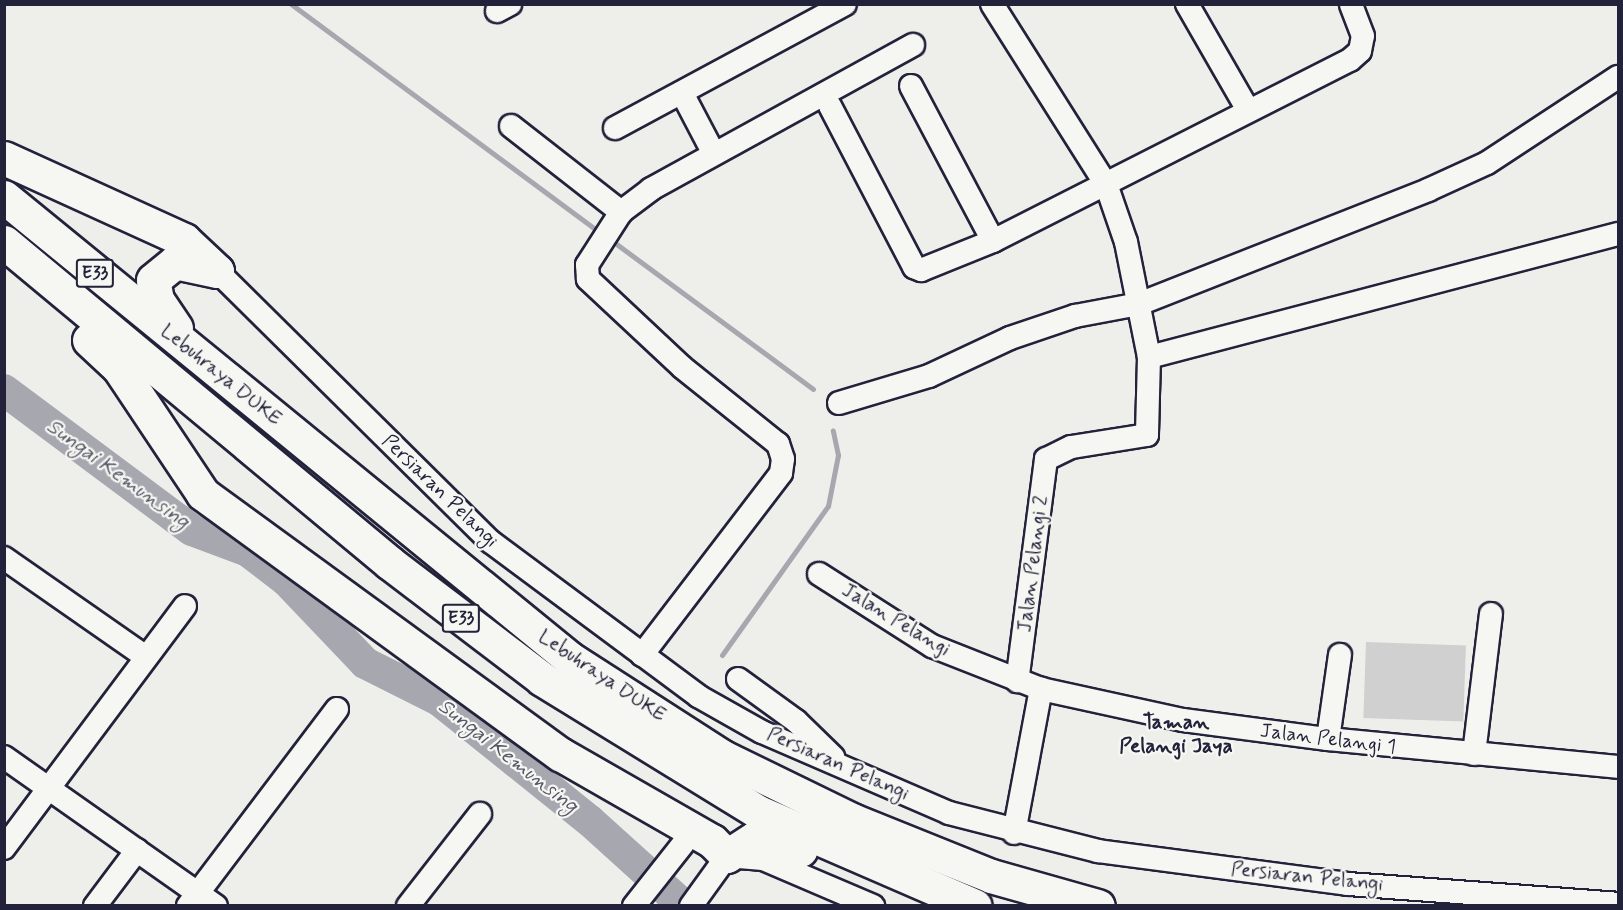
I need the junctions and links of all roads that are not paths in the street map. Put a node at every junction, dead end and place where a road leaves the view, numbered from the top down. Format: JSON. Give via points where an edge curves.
{"nodes":[{"id":1,"x":845,"y":4,"type":"edge"},
{"id":2,"x":992,"y":4,"type":"edge"},
{"id":3,"x":1186,"y":4,"type":"edge"},
{"id":4,"x":1351,"y":4,"type":"edge"},
{"id":5,"x":913,"y":45,"type":"dead end"},
{"id":6,"x":1618,"y":77,"type":"edge"},
{"id":7,"x":911,"y":86,"type":"dead end"},
{"id":8,"x":682,"y":93,"type":"junction"},
{"id":9,"x":830,"y":106,"type":"dead end"},
{"id":10,"x":1248,"y":110,"type":"junction"},
{"id":11,"x":511,"y":126,"type":"dead end"},
{"id":12,"x":615,"y":128,"type":"dead end"},
{"id":13,"x":713,"y":152,"type":"junction"},
{"id":14,"x":4,"y":158,"type":"edge"},
{"id":15,"x":1106,"y":184,"type":"junction"},
{"id":16,"x":4,"y":197,"type":"edge"},
{"id":17,"x":618,"y":215,"type":"junction"},
{"id":18,"x":1618,"y":234,"type":"edge"},
{"id":19,"x":993,"y":241,"type":"junction"},
{"id":20,"x":4,"y":242,"type":"edge"},
{"id":21,"x":4,"y":260,"type":"edge"},
{"id":22,"x":217,"y":271,"type":"junction"},
{"id":23,"x":1138,"y":304,"type":"junction"},
{"id":24,"x":188,"y":347,"type":"junction"},
{"id":25,"x":1149,"y":357,"type":"junction"},
{"id":26,"x":839,"y":403,"type":"dead end"},
{"id":27,"x":4,"y":558,"type":"edge"},
{"id":28,"x":819,"y":574,"type":"dead end"},
{"id":29,"x":185,"y":606,"type":"dead end"},
{"id":30,"x":1491,"y":614,"type":"dead end"},
{"id":31,"x":642,"y":655,"type":"junction"},
{"id":32,"x":1340,"y":655,"type":"dead end"},
{"id":33,"x":146,"y":657,"type":"junction"},
{"id":34,"x":738,"y":679,"type":"dead end"},
{"id":35,"x":1017,"y":681,"type":"junction"},
{"id":36,"x":1041,"y":689,"type":"junction"},
{"id":37,"x":337,"y":709,"type":"dead end"},
{"id":38,"x":1328,"y":739,"type":"junction"},
{"id":39,"x":1474,"y":754,"type":"junction"},
{"id":40,"x":4,"y":757,"type":"edge"},
{"id":41,"x":843,"y":767,"type":"junction"},
{"id":42,"x":1618,"y":767,"type":"edge"},
{"id":43,"x":49,"y":788,"type":"junction"},
{"id":44,"x":480,"y":814,"type":"dead end"},
{"id":45,"x":1014,"y":833,"type":"junction"},
{"id":46,"x":682,"y":844,"type":"dead end"},
{"id":47,"x":4,"y":848,"type":"edge"},
{"id":48,"x":137,"y":850,"type":"junction"},
{"id":49,"x":727,"y":856,"type":"junction"},
{"id":50,"x":201,"y":901,"type":"edge"},
{"id":51,"x":1618,"y":904,"type":"edge"},
{"id":52,"x":95,"y":906,"type":"edge"},
{"id":53,"x":408,"y":906,"type":"edge"},
{"id":54,"x":634,"y":906,"type":"edge"},
{"id":55,"x":691,"y":906,"type":"edge"},
{"id":56,"x":873,"y":906,"type":"edge"},
{"id":57,"x":930,"y":906,"type":"edge"},
{"id":58,"x":975,"y":906,"type":"edge"},
{"id":59,"x":1098,"y":906,"type":"edge"}],
"edges":[{"from":1,"to":8,"type":"street"},
{"from":2,"to":15,"type":"street"},
{"from":3,"to":10,"type":"street"},
{"from":4,"to":10,"type":"street","via":[[1363,36],[1360,51]]},
{"from":5,"to":13,"type":"street"},
{"from":6,"to":23,"type":"street","via":[[1487,163]]},
{"from":7,"to":19,"type":"street"},
{"from":8,"to":12,"type":"street"},
{"from":8,"to":13,"type":"street"},
{"from":9,"to":19,"type":"street","via":[[914,267],[921,270]]},
{"from":10,"to":15,"type":"street"},
{"from":11,"to":17,"type":"street"},
{"from":13,"to":17,"type":"street"},
{"from":14,"to":22,"type":"highway","via":[[184,240]]},
{"from":15,"to":19,"type":"street"},
{"from":15,"to":23,"type":"street","via":[[1126,242]]},
{"from":16,"to":24,"type":"highway","name":"Lebuhraya DUKE","number":"E33"},
{"from":17,"to":31,"type":"street","via":[[592,255],[588,279],[682,367],[778,444],[783,459],[781,472]]},
{"from":18,"to":25,"type":"street"},
{"from":20,"to":58,"type":"highway","name":"Lebuhraya DUKE","number":"E33","via":[[381,556],[542,679],[758,812]]},
{"from":21,"to":49,"type":"highway","via":[[119,368],[203,494],[560,754],[712,841]]},
{"from":22,"to":24,"type":"highway","via":[[175,262],[153,280],[157,300]]},
{"from":22,"to":31,"type":"street","name":"Persiaran Pelangi","via":[[491,542]]},
{"from":23,"to":25,"type":"street"},
{"from":23,"to":26,"type":"street","via":[[1075,316],[1010,338],[929,376]]},
{"from":24,"to":59,"type":"highway","name":"Lebuhraya DUKE","number":"E33","via":[[568,658],[721,756],[852,820],[981,872]]},
{"from":25,"to":35,"type":"street","name":"Jalan Pelangi 2","via":[[1147,435],[1063,449],[1047,459]]},
{"from":27,"to":33,"type":"street"},
{"from":28,"to":35,"type":"street","name":"Jalan Pelangi","via":[[932,646]]},
{"from":29,"to":33,"type":"street"},
{"from":30,"to":39,"type":"street"},
{"from":31,"to":41,"type":"street","name":"Persiaran Pelangi","via":[[753,727]]},
{"from":32,"to":38,"type":"street"},
{"from":33,"to":43,"type":"street"},
{"from":34,"to":41,"type":"street","via":[[796,721]]},
{"from":35,"to":36,"type":"street","name":"Jalan Pelangi"},
{"from":36,"to":38,"type":"street","name":"Jalan Pelangi 1","via":[[1183,720]]},
{"from":36,"to":45,"type":"street"},
{"from":37,"to":50,"type":"street"},
{"from":38,"to":39,"type":"street","name":"Jalan Pelangi 1"},
{"from":39,"to":42,"type":"street","name":"Jalan Pelangi 1"},
{"from":40,"to":43,"type":"street"},
{"from":41,"to":45,"type":"street","name":"Persiaran Pelangi","via":[[949,813]]},
{"from":43,"to":47,"type":"street"},
{"from":43,"to":48,"type":"street"},
{"from":44,"to":53,"type":"street"},
{"from":45,"to":51,"type":"street","name":"Persiaran Pelangi","via":[[1098,851],[1348,884]]},
{"from":46,"to":54,"type":"street"},
{"from":48,"to":50,"type":"street"},
{"from":48,"to":52,"type":"street"},
{"from":49,"to":55,"type":"street"},
{"from":49,"to":56,"type":"street","via":[[763,859]]},
{"from":49,"to":57,"type":"highway","via":[[744,840],[766,838]]}]}
